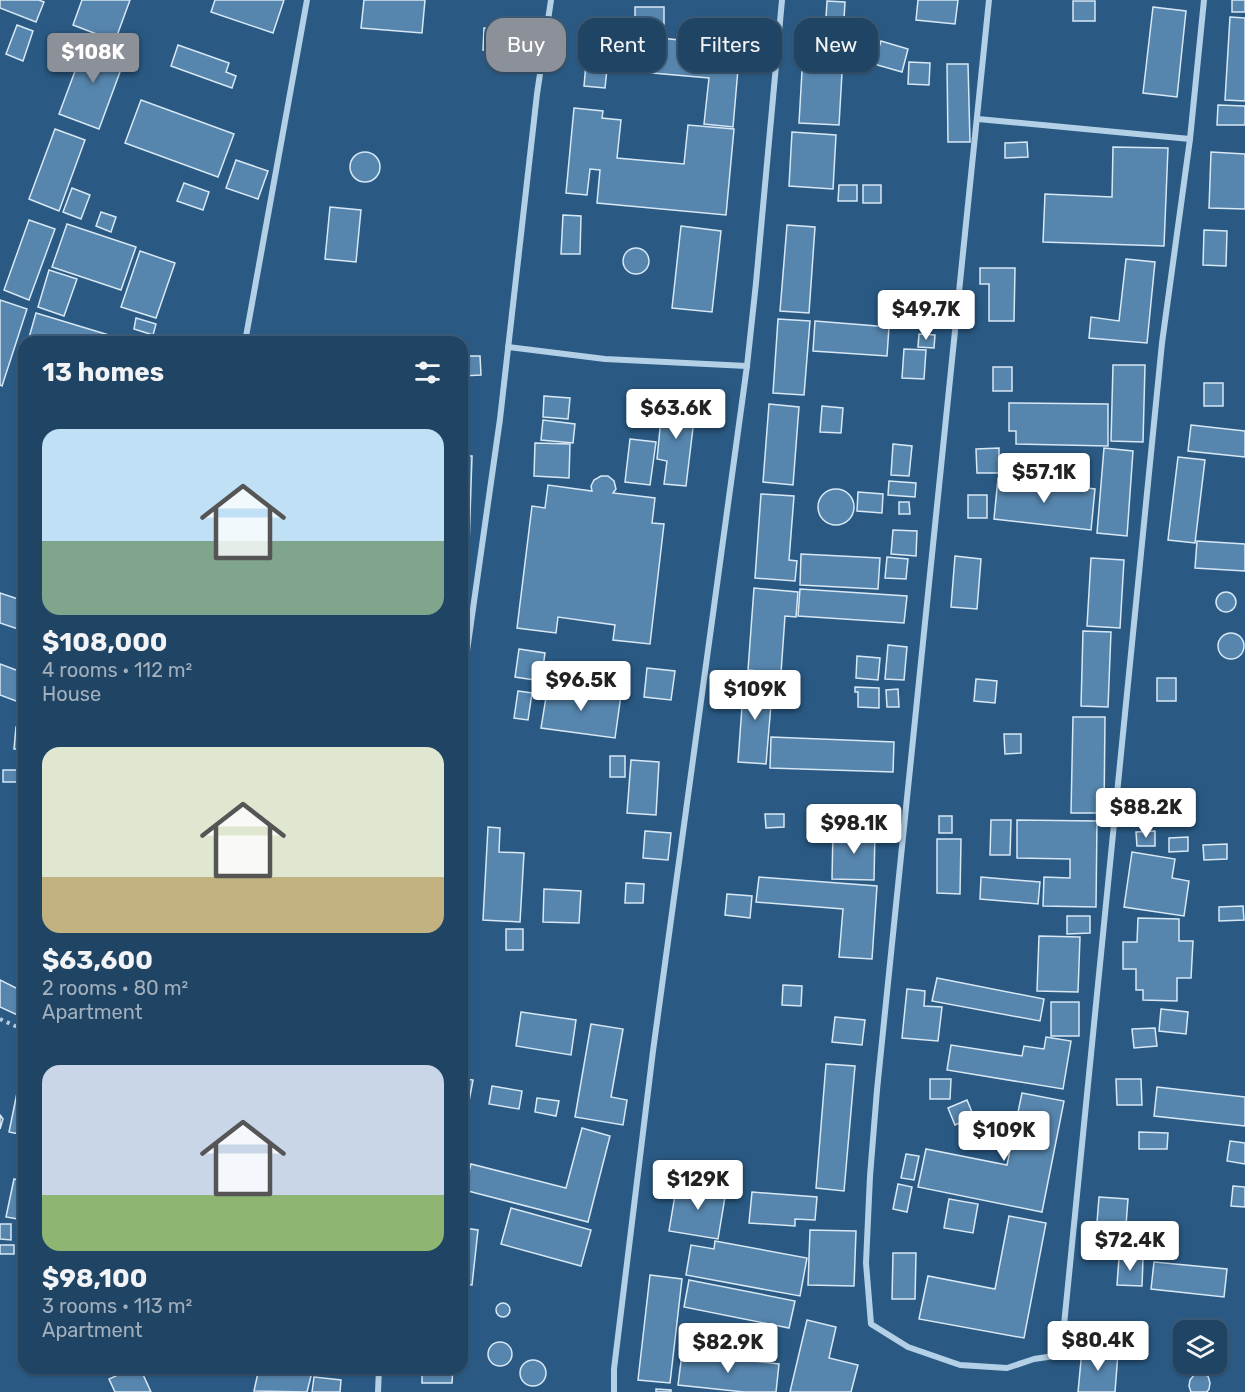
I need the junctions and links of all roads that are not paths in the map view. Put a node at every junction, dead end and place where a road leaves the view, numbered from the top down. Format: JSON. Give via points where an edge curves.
{"nodes":[{"id":1,"x":307,"y":0,"type":"edge"},
{"id":2,"x":551,"y":0,"type":"edge"},
{"id":3,"x":782,"y":0,"type":"edge"},
{"id":4,"x":988,"y":0,"type":"edge"},
{"id":5,"x":1204,"y":0,"type":"edge"},
{"id":6,"x":978,"y":119,"type":"junction"},
{"id":7,"x":1190,"y":139,"type":"junction"},
{"id":8,"x":246,"y":336,"type":"edge"},
{"id":9,"x":508,"y":347,"type":"junction"},
{"id":10,"x":747,"y":366,"type":"junction"},
{"id":11,"x":468,"y":607,"type":"edge"},
{"id":12,"x":472,"y":608,"type":"junction"},
{"id":13,"x":468,"y":639,"type":"edge"},
{"id":14,"x":379,"y":1374,"type":"edge"},
{"id":15,"x":378,"y":1392,"type":"edge"},
{"id":16,"x":614,"y":1392,"type":"edge"}],
"edges":[{"from":1,"to":8,"type":"street"},
{"from":2,"to":9,"type":"street"},
{"from":3,"to":10,"type":"street"},
{"from":4,"to":6,"type":"street"},
{"from":5,"to":7,"type":"street"},
{"from":6,"to":7,"type":"street"},
{"from":6,"to":7,"type":"street","via":[[877,1090],[866,1263],[871,1324],[908,1347],[960,1365],[1007,1368],[1061,1355],[1162,343]]},
{"from":9,"to":10,"type":"street","via":[[605,358]]},
{"from":9,"to":12,"type":"street"},
{"from":10,"to":16,"type":"street","via":[[653,1051]]},
{"from":11,"to":12,"type":"street"},
{"from":12,"to":13,"type":"street"},
{"from":14,"to":15,"type":"street"}]}
